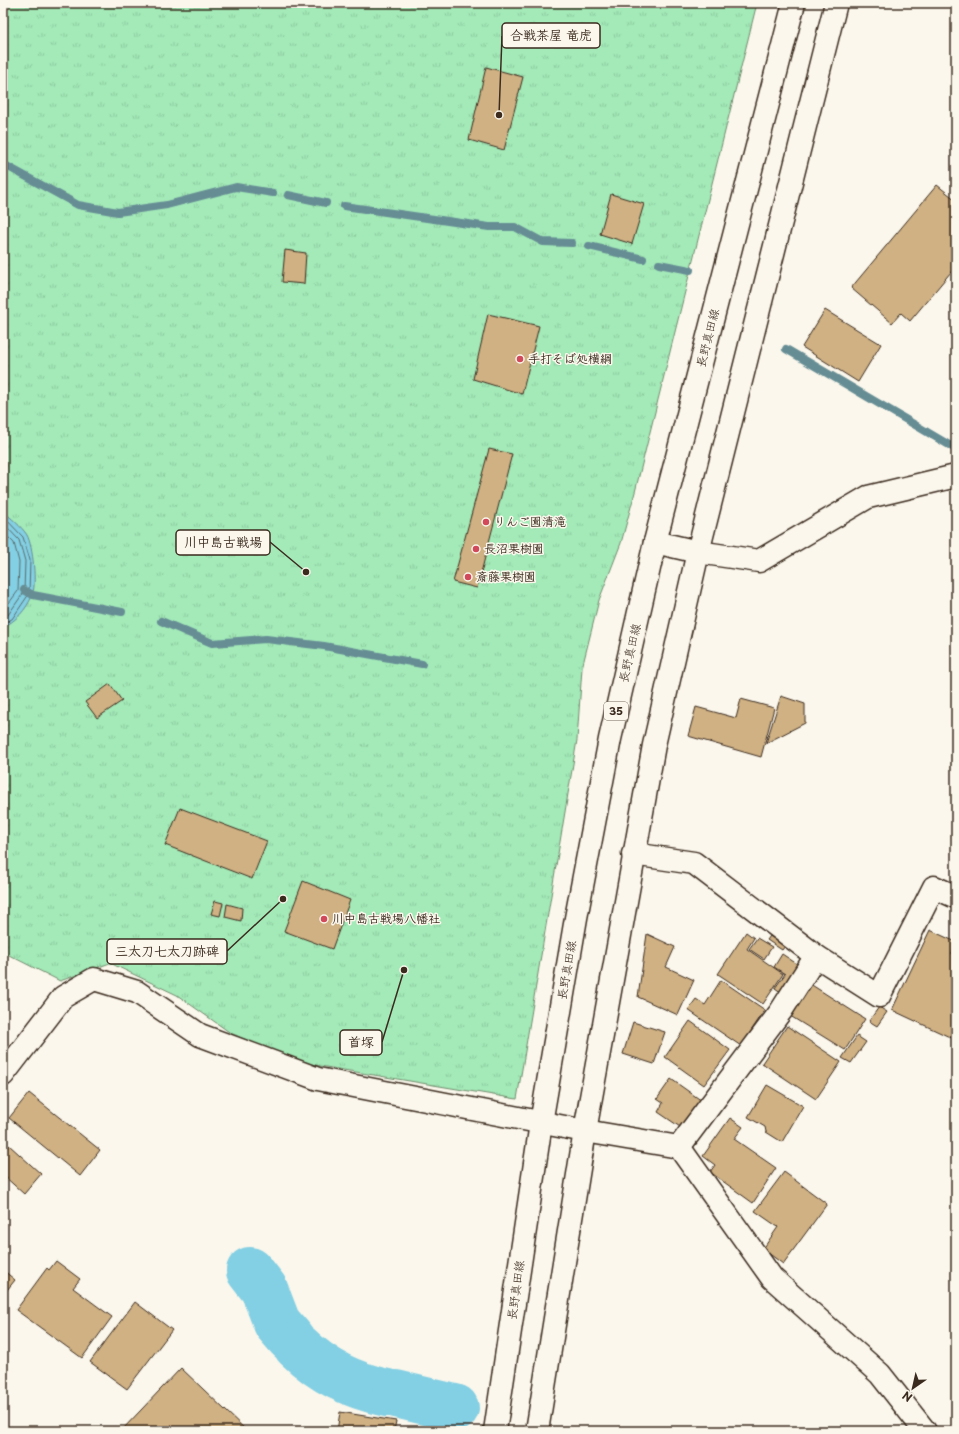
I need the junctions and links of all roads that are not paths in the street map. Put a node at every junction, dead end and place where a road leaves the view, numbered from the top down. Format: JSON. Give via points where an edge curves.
{"nodes":[{"id":1,"x":794,"y":3,"type":"edge"},
{"id":2,"x":836,"y":3,"type":"edge"},
{"id":3,"x":956,"y":476,"type":"edge"},
{"id":4,"x":655,"y":542,"type":"junction"},
{"id":5,"x":698,"y":552,"type":"junction"},
{"id":6,"x":633,"y":854,"type":"junction"},
{"id":7,"x":956,"y":897,"type":"edge"},
{"id":8,"x":816,"y":956,"type":"junction"},
{"id":9,"x":3,"y":1075,"type":"edge"},
{"id":10,"x":541,"y":1123,"type":"junction"},
{"id":11,"x":585,"y":1131,"type":"junction"},
{"id":12,"x":679,"y":1147,"type":"junction"},
{"id":13,"x":495,"y":1431,"type":"edge"},
{"id":14,"x":537,"y":1431,"type":"edge"},
{"id":15,"x":925,"y":1431,"type":"edge"}],
"edges":[{"from":1,"to":4,"type":"main road","name":"長野真田線","number":"35"},
{"from":2,"to":5,"type":"main road"},
{"from":3,"to":5,"type":"main road","via":[[868,497],[759,561]]},
{"from":4,"to":5,"type":"main road"},
{"from":4,"to":10,"type":"main road","name":"長野真田線","number":"35","via":[[610,739]]},
{"from":5,"to":6,"type":"main road","via":[[654,745]]},
{"from":6,"to":8,"type":"main road","via":[[694,863]]},
{"from":6,"to":11,"type":"main road"},
{"from":7,"to":8,"type":"main road","via":[[934,887],[879,996]]},
{"from":8,"to":12,"type":"main road","via":[[781,1011]]},
{"from":9,"to":10,"type":"main road","via":[[63,997],[94,979],[137,992],[200,1035],[318,1079]]},
{"from":10,"to":11,"type":"main road"},
{"from":10,"to":13,"type":"main road","name":"長野真田線","number":"35"},
{"from":11,"to":12,"type":"main road"},
{"from":11,"to":14,"type":"main road"},
{"from":12,"to":15,"type":"main road","via":[[772,1278],[880,1374]]}]}
